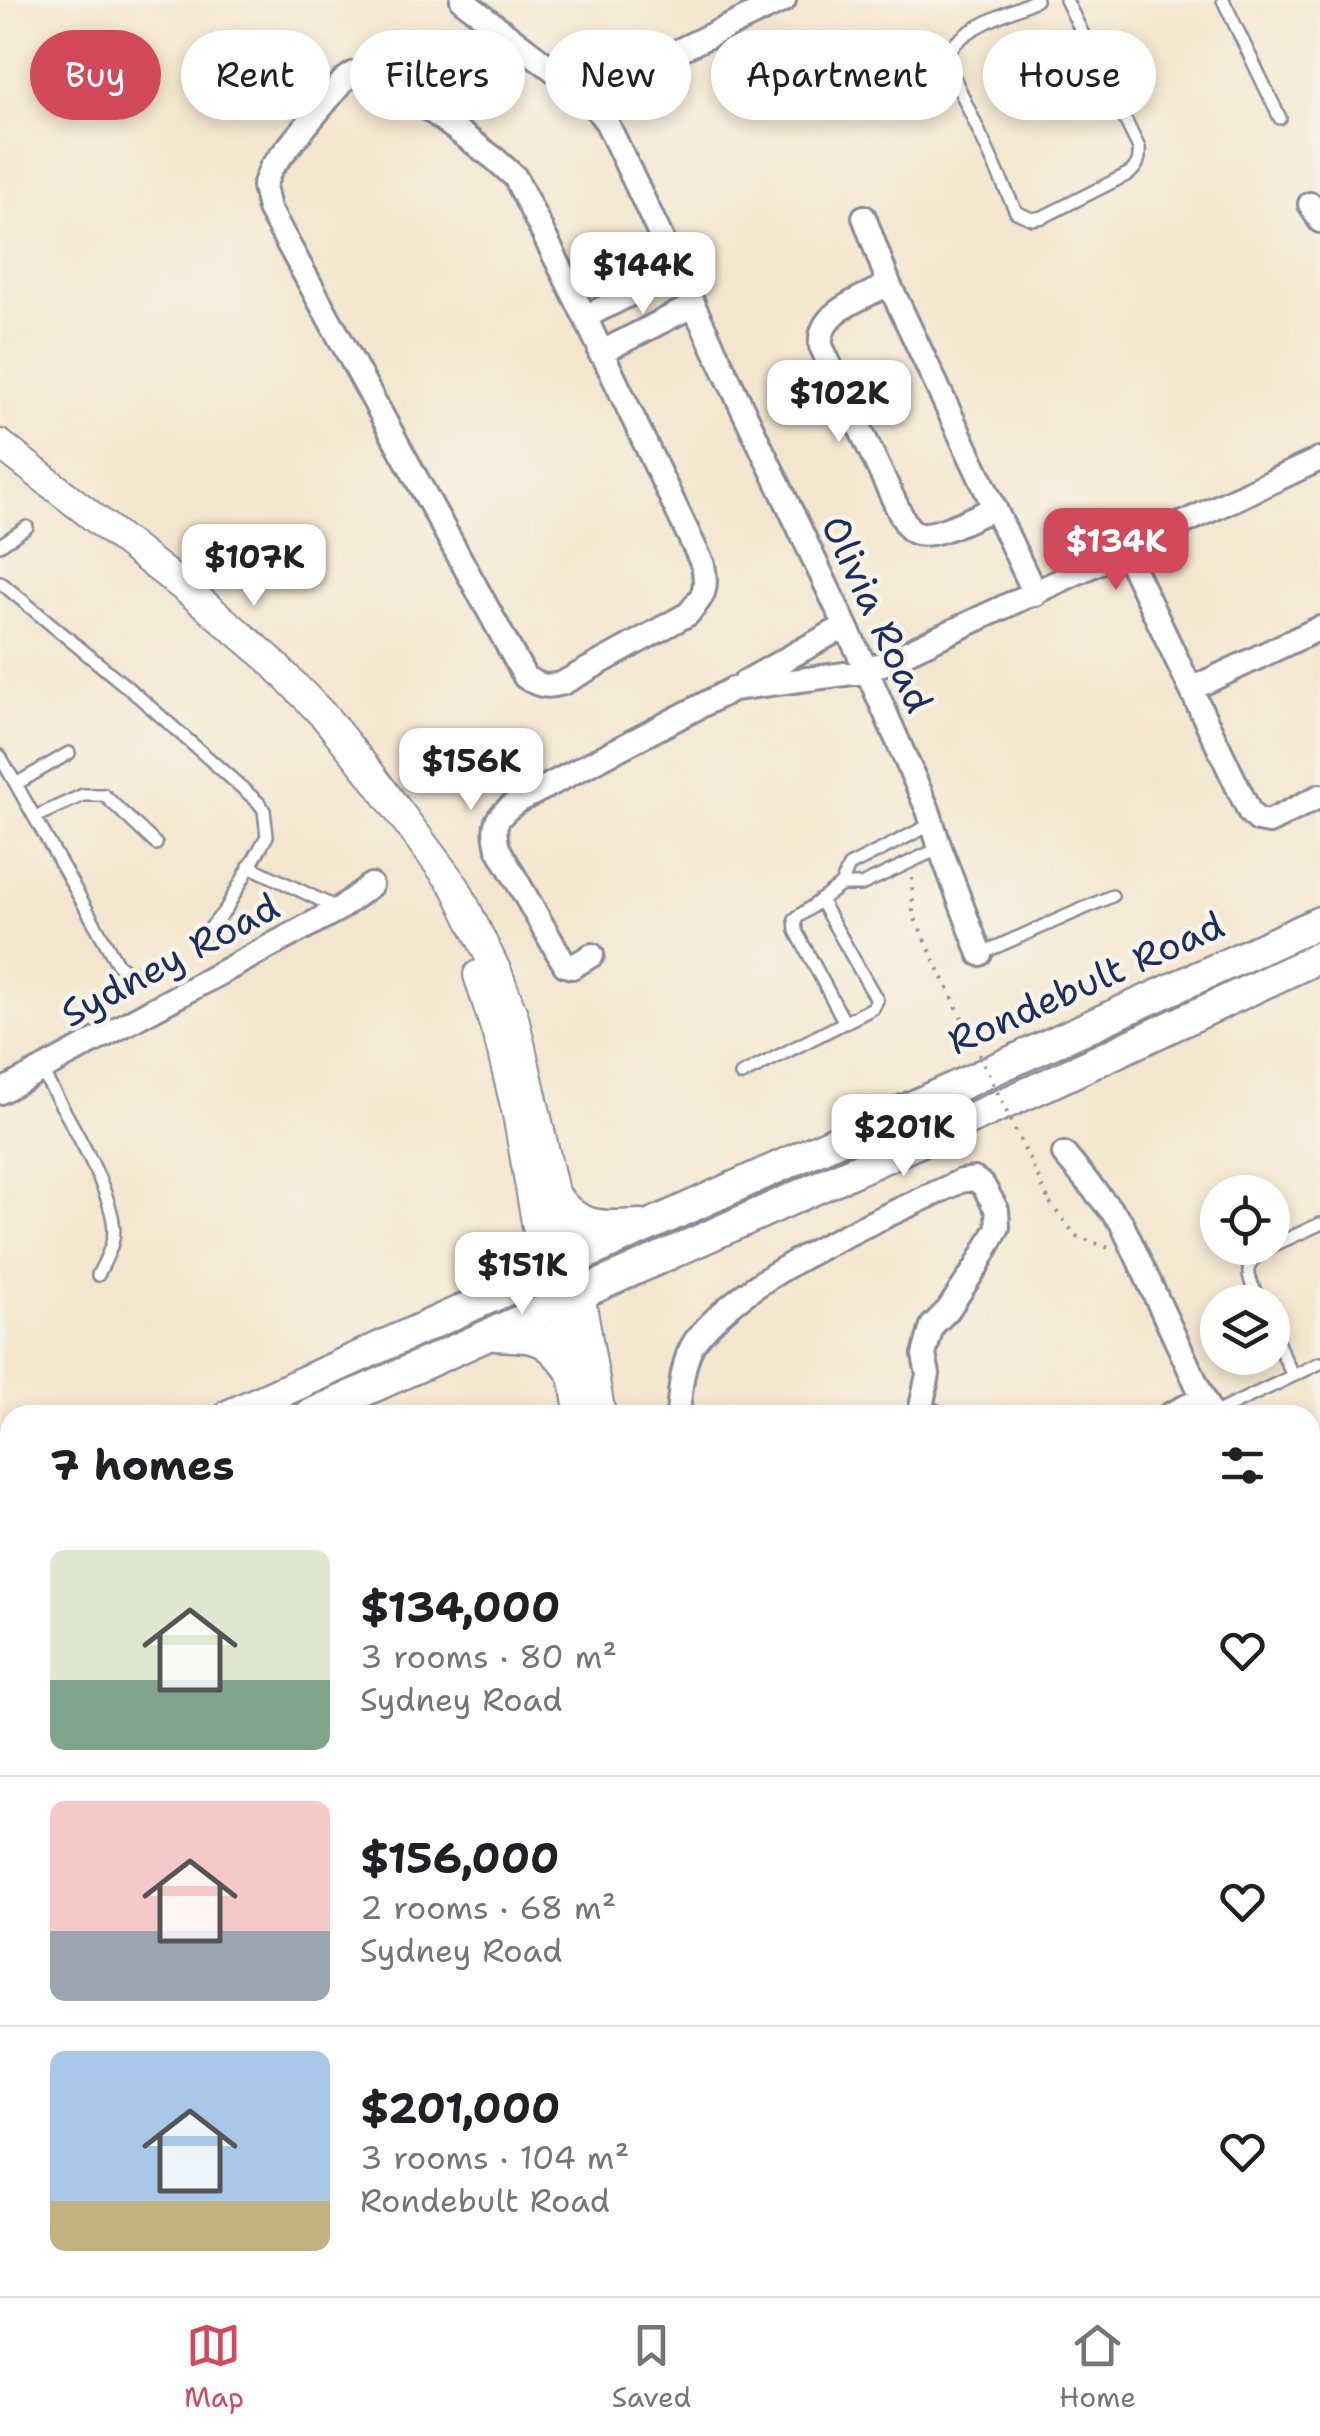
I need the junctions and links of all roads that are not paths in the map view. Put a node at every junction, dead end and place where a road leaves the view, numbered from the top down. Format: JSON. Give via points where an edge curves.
{"nodes":[{"id":1,"x":462,"y":0,"type":"edge"},
{"id":2,"x":784,"y":0,"type":"edge"},
{"id":3,"x":1036,"y":0,"type":"edge"},
{"id":4,"x":1066,"y":0,"type":"edge"},
{"id":5,"x":1223,"y":0,"type":"edge"},
{"id":6,"x":691,"y":45,"type":"edge"},
{"id":7,"x":545,"y":64,"type":"edge"},
{"id":8,"x":1280,"y":118,"type":"dead end"},
{"id":9,"x":605,"y":120,"type":"edge"},
{"id":10,"x":864,"y":217,"type":"dead end"},
{"id":11,"x":678,"y":270,"type":"junction"},
{"id":12,"x":890,"y":284,"type":"junction"},
{"id":13,"x":694,"y":305,"type":"junction"},
{"id":14,"x":586,"y":317,"type":"junction"},
{"id":15,"x":600,"y":352,"type":"junction"},
{"id":16,"x":0,"y":444,"type":"edge"},
{"id":17,"x":1320,"y":460,"type":"edge"},
{"id":18,"x":995,"y":508,"type":"junction"},
{"id":19,"x":27,"y":527,"type":"dead end"},
{"id":20,"x":0,"y":545,"type":"edge"},
{"id":21,"x":1125,"y":552,"type":"junction"},
{"id":22,"x":0,"y":582,"type":"edge"},
{"id":23,"x":1035,"y":594,"type":"junction"},
{"id":24,"x":845,"y":626,"type":"junction"},
{"id":25,"x":1320,"y":628,"type":"edge"},
{"id":26,"x":867,"y":671,"type":"junction"},
{"id":27,"x":733,"y":689,"type":"junction"},
{"id":28,"x":1191,"y":689,"type":"junction"},
{"id":29,"x":69,"y":753,"type":"dead end"},
{"id":30,"x":0,"y":756,"type":"edge"},
{"id":31,"x":16,"y":784,"type":"junction"},
{"id":32,"x":1320,"y":796,"type":"edge"},
{"id":33,"x":35,"y":817,"type":"junction"},
{"id":34,"x":932,"y":824,"type":"junction"},
{"id":35,"x":156,"y":844,"type":"dead end"},
{"id":36,"x":940,"y":848,"type":"junction"},
{"id":37,"x":430,"y":853,"type":"junction"},
{"id":38,"x":249,"y":866,"type":"junction"},
{"id":39,"x":841,"y":885,"type":"junction"},
{"id":40,"x":371,"y":886,"type":"dead end"},
{"id":41,"x":1112,"y":896,"type":"dead end"},
{"id":42,"x":820,"y":900,"type":"junction"},
{"id":43,"x":339,"y":910,"type":"junction"},
{"id":44,"x":1320,"y":922,"type":"edge"},
{"id":45,"x":199,"y":942,"type":"dead end"},
{"id":46,"x":592,"y":954,"type":"dead end"},
{"id":47,"x":980,"y":954,"type":"joint"},
{"id":48,"x":1320,"y":957,"type":"edge"},
{"id":49,"x":144,"y":974,"type":"dead end"},
{"id":50,"x":845,"y":1023,"type":"junction"},
{"id":51,"x":41,"y":1070,"type":"junction"},
{"id":52,"x":741,"y":1075,"type":"dead end"},
{"id":53,"x":0,"y":1092,"type":"edge"},
{"id":54,"x":1064,"y":1154,"type":"dead end"},
{"id":55,"x":555,"y":1196,"type":"junction"},
{"id":56,"x":655,"y":1224,"type":"junction"},
{"id":57,"x":1320,"y":1224,"type":"edge"},
{"id":58,"x":1290,"y":1238,"type":"edge"},
{"id":59,"x":559,"y":1267,"type":"junction"},
{"id":60,"x":98,"y":1275,"type":"dead end"},
{"id":61,"x":568,"y":1299,"type":"junction"},
{"id":62,"x":488,"y":1334,"type":"junction"},
{"id":63,"x":1320,"y":1363,"type":"edge"},
{"id":64,"x":1290,"y":1370,"type":"edge"},
{"id":65,"x":572,"y":1372,"type":"junction"},
{"id":66,"x":1293,"y":1376,"type":"junction"},
{"id":67,"x":252,"y":1405,"type":"edge"},
{"id":68,"x":332,"y":1405,"type":"edge"},
{"id":69,"x":578,"y":1405,"type":"edge"},
{"id":70,"x":598,"y":1405,"type":"edge"},
{"id":71,"x":680,"y":1405,"type":"edge"},
{"id":72,"x":924,"y":1405,"type":"edge"},
{"id":73,"x":1207,"y":1405,"type":"edge"},
{"id":74,"x":1219,"y":1405,"type":"edge"}],
"edges":[{"from":1,"to":7,"type":"street","name":"Olivia Road"},
{"from":2,"to":6,"type":"street"},
{"from":3,"to":4,"type":"lane","via":[[964,34],[946,60],[1016,212],[1032,218],[1130,173],[1140,155]]},
{"from":5,"to":8,"type":"lane"},
{"from":9,"to":11,"type":"street","name":"Olivia Road"},
{"from":10,"to":12,"type":"street"},
{"from":11,"to":13,"type":"street","name":"Olivia Road"},
{"from":11,"to":14,"type":"street"},
{"from":12,"to":18,"type":"street"},
{"from":12,"to":18,"type":"street","via":[[825,322],[821,346],[906,524],[928,534]]},
{"from":13,"to":15,"type":"street"},
{"from":13,"to":24,"type":"street","name":"Olivia Road"},
{"from":14,"to":15,"type":"street"},
{"from":14,"to":15,"type":"street","via":[[515,177],[392,81],[354,73],[271,168],[264,186],[268,209],[525,676],[550,688],[688,614],[707,585]]},
{"from":16,"to":37,"type":"street","via":[[268,658],[326,718]]},
{"from":17,"to":21,"type":"street"},
{"from":18,"to":23,"type":"street"},
{"from":19,"to":20,"type":"lane"},
{"from":21,"to":23,"type":"street"},
{"from":21,"to":28,"type":"street"},
{"from":22,"to":38,"type":"lane","via":[[258,802],[267,836]]},
{"from":23,"to":26,"type":"street"},
{"from":24,"to":26,"type":"street","name":"Olivia Road"},
{"from":24,"to":27,"type":"street"},
{"from":25,"to":28,"type":"street"},
{"from":26,"to":27,"type":"street"},
{"from":26,"to":34,"type":"street","name":"Olivia Road"},
{"from":27,"to":46,"type":"street","via":[[516,804],[496,822],[498,848],[566,965]]},
{"from":28,"to":32,"type":"street","via":[[1258,820],[1269,822]]},
{"from":29,"to":31,"type":"lane"},
{"from":30,"to":31,"type":"lane"},
{"from":31,"to":33,"type":"lane"},
{"from":33,"to":35,"type":"lane","via":[[82,795],[104,795]]},
{"from":33,"to":49,"type":"lane","via":[[118,965]]},
{"from":34,"to":36,"type":"street","name":"Olivia Road"},
{"from":34,"to":39,"type":"lane","via":[[850,866]]},
{"from":36,"to":39,"type":"lane","via":[[861,885]]},
{"from":36,"to":47,"type":"street","name":"Olivia Road"},
{"from":37,"to":55,"type":"street","via":[[456,888],[514,1017]]},
{"from":37,"to":59,"type":"street","via":[[487,996]]},
{"from":38,"to":43,"type":"lane"},
{"from":38,"to":45,"type":"lane"},
{"from":39,"to":42,"type":"lane"},
{"from":40,"to":43,"type":"street","name":"Sydney Road"},
{"from":41,"to":47,"type":"lane"},
{"from":42,"to":50,"type":"lane","via":[[795,918],[796,931]]},
{"from":42,"to":50,"type":"lane","via":[[877,1000]]},
{"from":43,"to":51,"type":"street","name":"Sydney Road"},
{"from":44,"to":56,"type":"main road","name":"Rondebult Road"},
{"from":48,"to":61,"type":"main road","name":"Rondebult Road"},
{"from":50,"to":52,"type":"lane"},
{"from":51,"to":53,"type":"street","name":"Sydney Road"},
{"from":51,"to":60,"type":"lane","via":[[111,1210],[114,1237]]},
{"from":54,"to":73,"type":"street","via":[[1121,1222]]},
{"from":55,"to":56,"type":"main road","via":[[586,1224]]},
{"from":55,"to":59,"type":"street"},
{"from":56,"to":59,"type":"main road","name":"Rondebult Road"},
{"from":57,"to":58,"type":"lane"},
{"from":59,"to":61,"type":"street"},
{"from":59,"to":67,"type":"main road","name":"Rondebult Road"},
{"from":61,"to":62,"type":"main road","name":"Rondebult Road"},
{"from":61,"to":65,"type":"street"},
{"from":61,"to":70,"type":"street"},
{"from":62,"to":65,"type":"main road","via":[[548,1343]]},
{"from":62,"to":68,"type":"main road","name":"Rondebult Road"},
{"from":63,"to":66,"type":"lane"},
{"from":64,"to":66,"type":"lane"},
{"from":65,"to":69,"type":"street"},
{"from":66,"to":74,"type":"lane"},
{"from":71,"to":72,"type":"street","via":[[695,1342],[735,1302],[834,1242],[974,1179],[997,1210],[998,1227],[932,1326],[924,1355]]}]}
